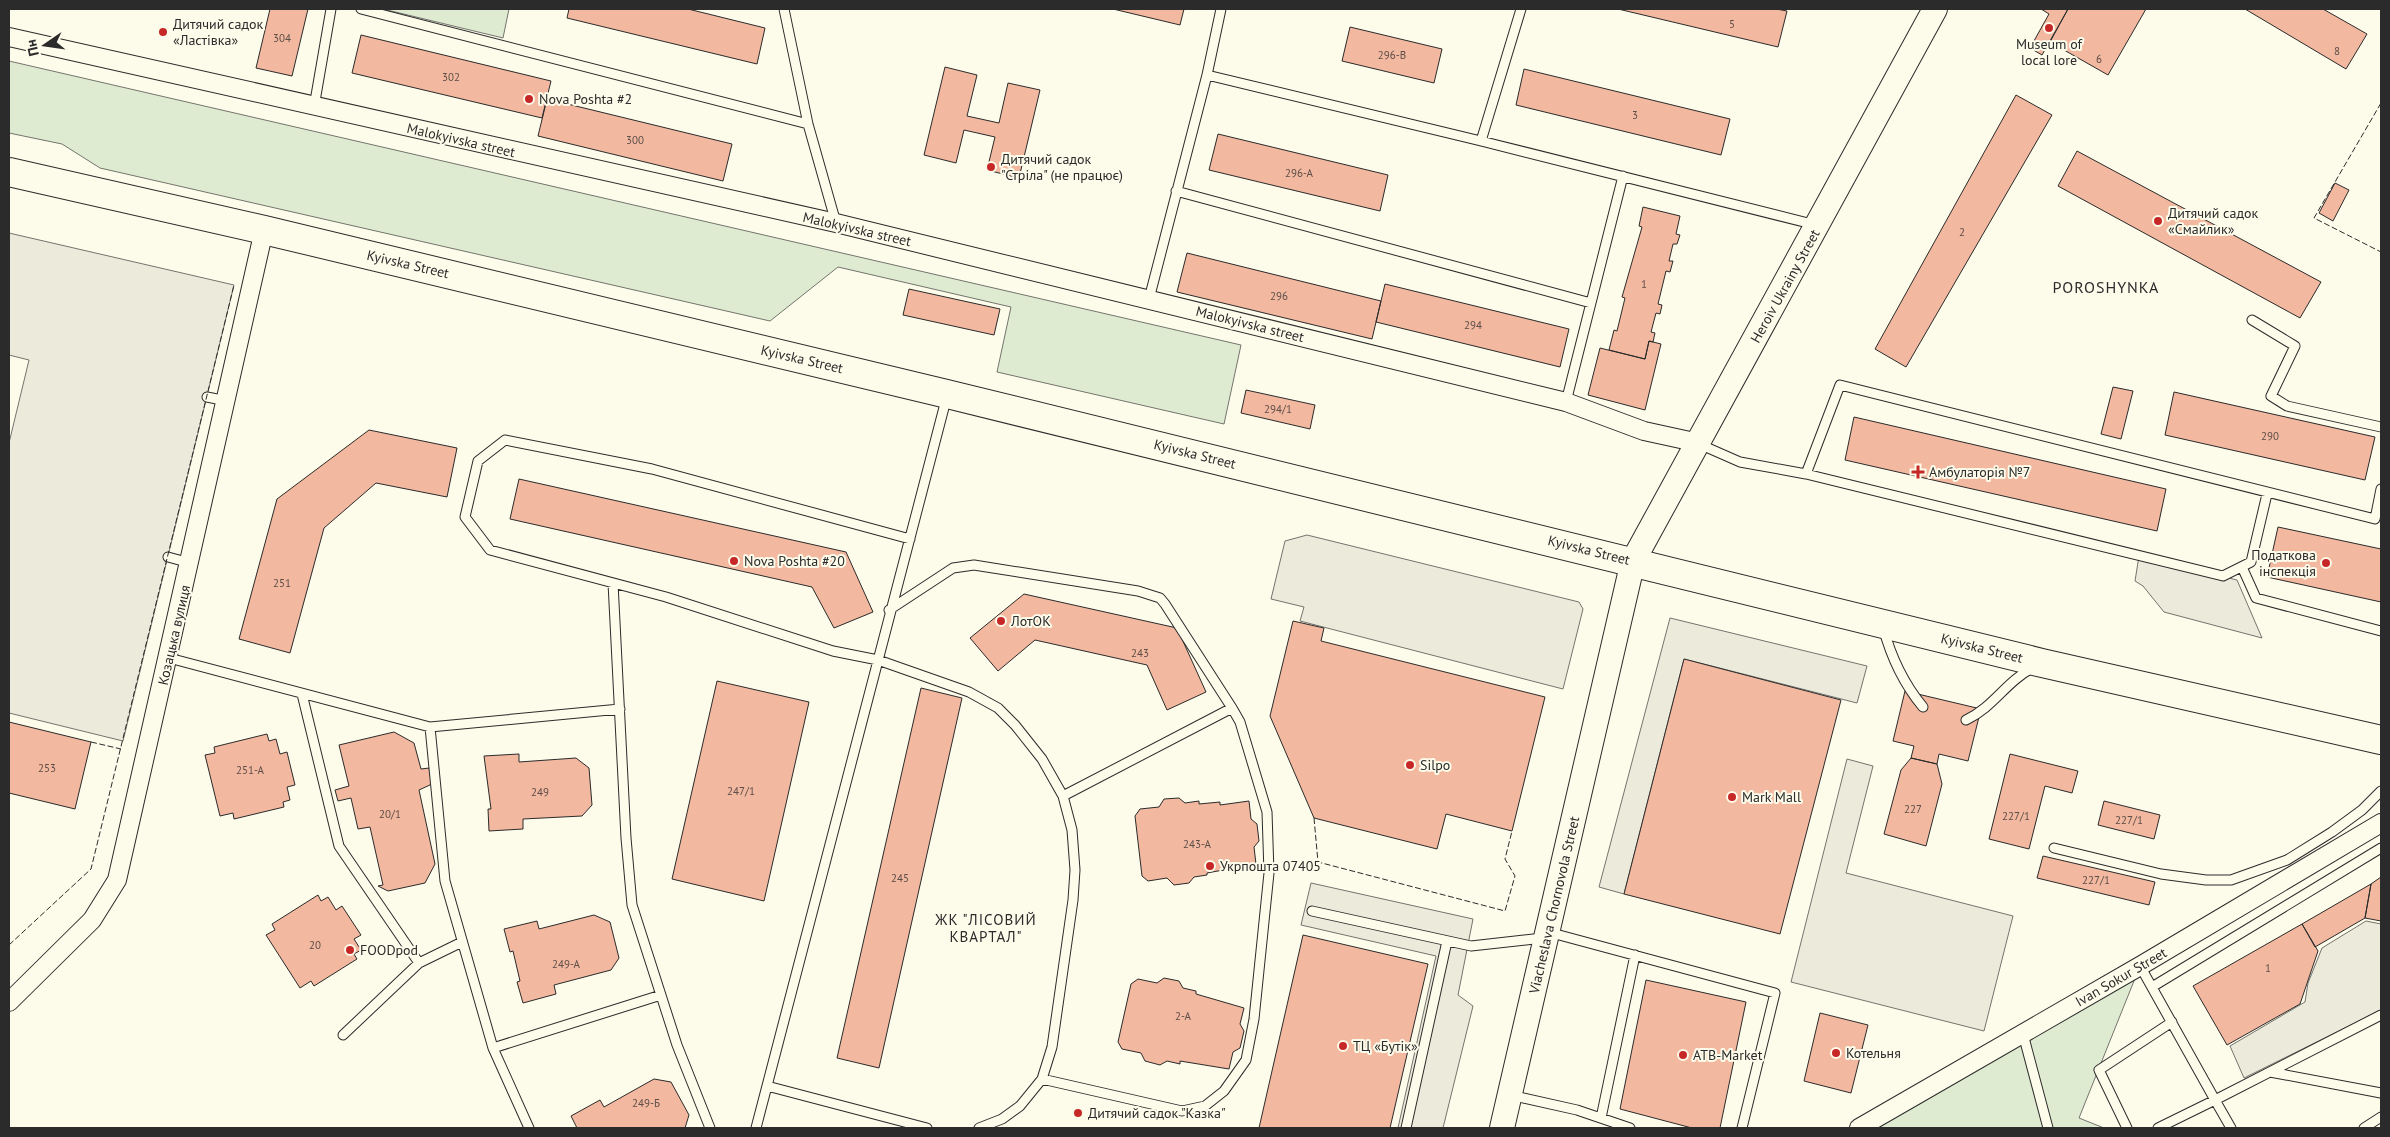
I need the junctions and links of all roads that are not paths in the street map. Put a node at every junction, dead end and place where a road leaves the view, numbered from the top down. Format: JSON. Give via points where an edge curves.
{"nodes":[{"id":1,"x":331,"y":9,"type":"edge"},
{"id":2,"x":361,"y":9,"type":"edge"},
{"id":3,"x":784,"y":9,"type":"edge"},
{"id":4,"x":1221,"y":9,"type":"edge"},
{"id":5,"x":1521,"y":9,"type":"edge"},
{"id":6,"x":1935,"y":9,"type":"edge"},
{"id":7,"x":9,"y":37,"type":"edge"},
{"id":8,"x":1207,"y":75,"type":"junction"},
{"id":9,"x":314,"y":107,"type":"junction"},
{"id":10,"x":808,"y":124,"type":"junction"},
{"id":11,"x":1481,"y":141,"type":"junction"},
{"id":12,"x":9,"y":172,"type":"edge"},
{"id":13,"x":1624,"y":176,"type":"junction"},
{"id":14,"x":1176,"y":190,"type":"junction"},
{"id":15,"x":836,"y":224,"type":"junction"},
{"id":16,"x":1817,"y":226,"type":"junction"},
{"id":17,"x":264,"y":230,"type":"junction"},
{"id":18,"x":1149,"y":299,"type":"junction"},
{"id":19,"x":1591,"y":303,"type":"junction"},
{"id":20,"x":2252,"y":320,"type":"dead end"},
{"id":21,"x":947,"y":394,"type":"junction"},
{"id":22,"x":207,"y":397,"type":"dead end"},
{"id":23,"x":227,"y":401,"type":"junction"},
{"id":24,"x":1566,"y":402,"type":"junction"},
{"id":25,"x":2381,"y":427,"type":"edge"},
{"id":26,"x":1698,"y":443,"type":"junction"},
{"id":27,"x":1806,"y":474,"type":"junction"},
{"id":28,"x":2381,"y":490,"type":"edge"},
{"id":29,"x":2267,"y":494,"type":"junction"},
{"id":30,"x":910,"y":539,"type":"junction"},
{"id":31,"x":168,"y":557,"type":"dead end"},
{"id":32,"x":1633,"y":562,"type":"junction"},
{"id":33,"x":190,"y":563,"type":"junction"},
{"id":34,"x":2242,"y":567,"type":"junction"},
{"id":35,"x":613,"y":583,"type":"junction"},
{"id":36,"x":890,"y":610,"type":"junction"},
{"id":37,"x":1882,"y":624,"type":"junction"},
{"id":38,"x":2381,"y":631,"type":"edge"},
{"id":39,"x":169,"y":658,"type":"junction"},
{"id":40,"x":878,"y":660,"type":"junction"},
{"id":41,"x":2042,"y":663,"type":"junction"},
{"id":42,"x":302,"y":694,"type":"junction"},
{"id":43,"x":1923,"y":707,"type":"dead end"},
{"id":44,"x":1232,"y":708,"type":"junction"},
{"id":45,"x":620,"y":709,"type":"junction"},
{"id":46,"x":1966,"y":720,"type":"dead end"},
{"id":47,"x":430,"y":727,"type":"junction"},
{"id":48,"x":2381,"y":740,"type":"edge"},
{"id":49,"x":2381,"y":791,"type":"edge"},
{"id":50,"x":1063,"y":796,"type":"junction"},
{"id":51,"x":2381,"y":823,"type":"edge"},
{"id":52,"x":2054,"y":848,"type":"dead end"},
{"id":53,"x":2381,"y":848,"type":"edge"},
{"id":54,"x":1312,"y":911,"type":"dead end"},
{"id":55,"x":1546,"y":935,"type":"junction"},
{"id":56,"x":1447,"y":941,"type":"junction"},
{"id":57,"x":462,"y":942,"type":"junction"},
{"id":58,"x":1635,"y":955,"type":"junction"},
{"id":59,"x":419,"y":963,"type":"junction"},
{"id":60,"x":2140,"y":966,"type":"junction"},
{"id":61,"x":2152,"y":987,"type":"junction"},
{"id":62,"x":661,"y":995,"type":"junction"},
{"id":63,"x":9,"y":1002,"type":"edge"},
{"id":64,"x":2381,"y":1015,"type":"edge"},
{"id":65,"x":2172,"y":1022,"type":"junction"},
{"id":66,"x":2023,"y":1034,"type":"junction"},
{"id":67,"x":343,"y":1035,"type":"dead end"},
{"id":68,"x":493,"y":1048,"type":"junction"},
{"id":69,"x":2270,"y":1072,"type":"junction"},
{"id":70,"x":1042,"y":1079,"type":"junction"},
{"id":71,"x":767,"y":1086,"type":"junction"},
{"id":72,"x":2381,"y":1093,"type":"edge"},
{"id":73,"x":1510,"y":1095,"type":"junction"},
{"id":74,"x":2215,"y":1100,"type":"junction"},
{"id":75,"x":2381,"y":1117,"type":"edge"},
{"id":76,"x":1600,"y":1118,"type":"junction"},
{"id":77,"x":529,"y":1128,"type":"edge"},
{"id":78,"x":710,"y":1128,"type":"edge"},
{"id":79,"x":756,"y":1128,"type":"edge"},
{"id":80,"x":927,"y":1128,"type":"edge"},
{"id":81,"x":979,"y":1128,"type":"edge"},
{"id":82,"x":1406,"y":1128,"type":"edge"},
{"id":83,"x":1502,"y":1128,"type":"edge"},
{"id":84,"x":1630,"y":1128,"type":"edge"},
{"id":85,"x":1742,"y":1128,"type":"edge"},
{"id":86,"x":1860,"y":1128,"type":"edge"},
{"id":87,"x":2048,"y":1128,"type":"edge"},
{"id":88,"x":2127,"y":1128,"type":"edge"},
{"id":89,"x":2158,"y":1128,"type":"edge"},
{"id":90,"x":2231,"y":1128,"type":"edge"},
{"id":91,"x":2364,"y":1128,"type":"edge"}],
"edges":[{"from":1,"to":9,"type":"lane"},
{"from":2,"to":10,"type":"lane"},
{"from":3,"to":10,"type":"lane"},
{"from":4,"to":8,"type":"lane"},
{"from":5,"to":11,"type":"lane"},
{"from":6,"to":16,"type":"main road","name":"Heroiv Ukrainy Street"},
{"from":7,"to":9,"type":"street","name":"Malokyivska street"},
{"from":8,"to":11,"type":"lane"},
{"from":8,"to":14,"type":"lane"},
{"from":9,"to":15,"type":"street","name":"Malokyivska street"},
{"from":10,"to":15,"type":"lane"},
{"from":11,"to":13,"type":"lane"},
{"from":12,"to":17,"type":"main road","name":"Kyivska Street"},
{"from":13,"to":16,"type":"lane"},
{"from":13,"to":19,"type":"lane"},
{"from":14,"to":18,"type":"lane"},
{"from":14,"to":19,"type":"lane"},
{"from":15,"to":18,"type":"street","name":"Malokyivska street"},
{"from":16,"to":26,"type":"main road","name":"Heroiv Ukrainy Street"},
{"from":17,"to":21,"type":"main road","name":"Kyivska Street"},
{"from":17,"to":23,"type":"street","name":"Козацька вулиця"},
{"from":18,"to":24,"type":"street","name":"Malokyivska street"},
{"from":19,"to":24,"type":"lane"},
{"from":20,"to":25,"type":"lane","via":[[2295,346],[2271,396],[2287,406]]},
{"from":21,"to":30,"type":"lane"},
{"from":21,"to":32,"type":"main road","name":"Kyivska Street"},
{"from":22,"to":23,"type":"lane"},
{"from":23,"to":33,"type":"street","name":"Козацька вулиця"},
{"from":24,"to":26,"type":"street","name":"Malokyivska street","via":[[1644,431]]},
{"from":26,"to":27,"type":"lane","via":[[1740,462]]},
{"from":26,"to":32,"type":"main road","name":"Heroiv Ukrainy Street"},
{"from":27,"to":29,"type":"lane","via":[[1840,385]]},
{"from":27,"to":34,"type":"lane","via":[[2223,576]]},
{"from":28,"to":29,"type":"lane","via":[[2374,519]]},
{"from":29,"to":34,"type":"lane","via":[[2251,562]]},
{"from":30,"to":35,"type":"lane","via":[[652,469],[505,440],[478,461],[465,517],[490,550]]},
{"from":30,"to":36,"type":"lane"},
{"from":31,"to":33,"type":"lane"},
{"from":32,"to":37,"type":"main road","name":"Kyivska Street"},
{"from":32,"to":55,"type":"main road","name":"Viacheslava Chornovola Street"},
{"from":33,"to":39,"type":"street","name":"Козацька вулиця"},
{"from":34,"to":38,"type":"lane","via":[[2256,598]]},
{"from":35,"to":40,"type":"lane","via":[[833,650]]},
{"from":35,"to":45,"type":"lane"},
{"from":36,"to":40,"type":"lane"},
{"from":36,"to":44,"type":"lane","via":[[953,568],[964,565],[1138,591],[1160,598],[1165,604]]},
{"from":37,"to":41,"type":"main road","name":"Kyivska Street"},
{"from":37,"to":43,"type":"lane","via":[[1888,648],[1902,679]]},
{"from":39,"to":42,"type":"lane"},
{"from":39,"to":63,"type":"street","name":"Козацька вулиця","via":[[117,880],[92,920]]},
{"from":40,"to":50,"type":"lane","via":[[969,692],[998,708],[1042,759]]},
{"from":40,"to":71,"type":"lane"},
{"from":41,"to":46,"type":"lane","via":[[2012,680],[1982,712]]},
{"from":41,"to":48,"type":"main road","name":"Kyivska Street"},
{"from":42,"to":47,"type":"lane"},
{"from":42,"to":59,"type":"lane","via":[[339,846]]},
{"from":44,"to":50,"type":"lane"},
{"from":44,"to":70,"type":"lane","via":[[1240,722],[1267,812],[1268,873],[1254,1019],[1246,1060],[1224,1091],[1205,1106],[1182,1111]]},
{"from":45,"to":47,"type":"lane"},
{"from":45,"to":62,"type":"lane","via":[[632,905]]},
{"from":47,"to":57,"type":"lane","via":[[445,881]]},
{"from":49,"to":52,"type":"lane","via":[[2362,810],[2287,860],[2231,880],[2161,874]]},
{"from":50,"to":70,"type":"lane","via":[[1072,830],[1075,870],[1052,1046]]},
{"from":51,"to":60,"type":"street","name":"Ivan Sokur Street"},
{"from":53,"to":61,"type":"lane"},
{"from":54,"to":56,"type":"lane"},
{"from":55,"to":56,"type":"lane","via":[[1471,946]]},
{"from":55,"to":58,"type":"lane"},
{"from":55,"to":73,"type":"main road","name":"Viacheslava Chornovola Street"},
{"from":56,"to":82,"type":"lane"},
{"from":57,"to":59,"type":"lane"},
{"from":57,"to":68,"type":"lane"},
{"from":58,"to":76,"type":"lane"},
{"from":58,"to":85,"type":"lane","via":[[1775,993]]},
{"from":59,"to":67,"type":"lane"},
{"from":60,"to":61,"type":"lane"},
{"from":60,"to":66,"type":"street","name":"Ivan Sokur Street"},
{"from":61,"to":65,"type":"lane"},
{"from":62,"to":68,"type":"lane"},
{"from":62,"to":78,"type":"lane"},
{"from":64,"to":69,"type":"lane"},
{"from":65,"to":74,"type":"lane"},
{"from":65,"to":88,"type":"lane","via":[[2099,1070]]},
{"from":66,"to":86,"type":"street","name":"Ivan Sokur Street"},
{"from":66,"to":87,"type":"lane"},
{"from":68,"to":77,"type":"lane"},
{"from":69,"to":72,"type":"lane"},
{"from":69,"to":74,"type":"lane"},
{"from":70,"to":81,"type":"lane","via":[[1020,1106],[1002,1119]]},
{"from":71,"to":79,"type":"lane"},
{"from":71,"to":80,"type":"lane"},
{"from":73,"to":76,"type":"lane"},
{"from":73,"to":83,"type":"main road","name":"Viacheslava Chornovola Street"},
{"from":74,"to":89,"type":"lane"},
{"from":74,"to":90,"type":"lane"},
{"from":75,"to":91,"type":"lane"},
{"from":76,"to":84,"type":"lane"}]}
